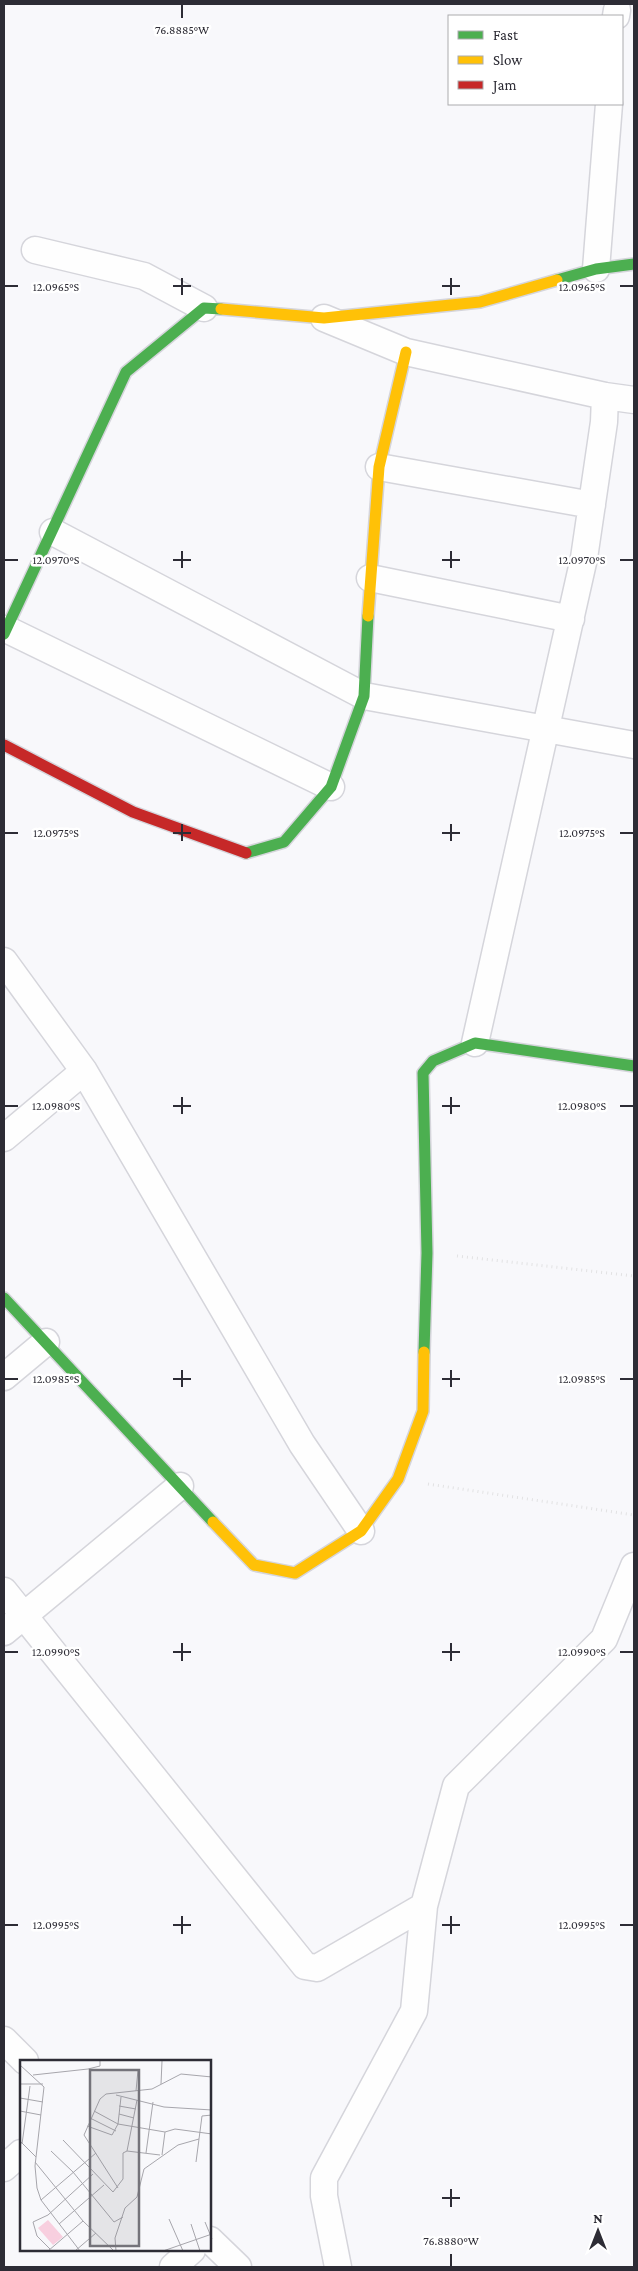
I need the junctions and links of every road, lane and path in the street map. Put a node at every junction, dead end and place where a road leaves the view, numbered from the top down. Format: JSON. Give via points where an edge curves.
{"nodes":[{"id":1,"x":609,"y":105,"type":"edge"},
{"id":2,"x":35,"y":250,"type":"dead end"},
{"id":3,"x":634,"y":264,"type":"edge"},
{"id":4,"x":596,"y":269,"type":"junction"},
{"id":5,"x":204,"y":308,"type":"junction"},
{"id":6,"x":324,"y":318,"type":"junction"},
{"id":7,"x":406,"y":352,"type":"junction"},
{"id":8,"x":605,"y":396,"type":"junction"},
{"id":9,"x":634,"y":400,"type":"edge"},
{"id":10,"x":379,"y":467,"type":"junction"},
{"id":11,"x":592,"y":506,"type":"junction"},
{"id":12,"x":53,"y":532,"type":"junction"},
{"id":13,"x":370,"y":578,"type":"junction"},
{"id":14,"x":571,"y":618,"type":"junction"},
{"id":15,"x":5,"y":632,"type":"edge"},
{"id":16,"x":364,"y":696,"type":"junction"},
{"id":17,"x":546,"y":730,"type":"junction"},
{"id":18,"x":4,"y":745,"type":"edge"},
{"id":19,"x":634,"y":745,"type":"edge"},
{"id":20,"x":330,"y":787,"type":"junction"},
{"id":21,"x":4,"y":961,"type":"edge"},
{"id":22,"x":475,"y":1043,"type":"junction"},
{"id":23,"x":634,"y":1066,"type":"edge"},
{"id":24,"x":84,"y":1071,"type":"junction"},
{"id":25,"x":4,"y":1138,"type":"edge"},
{"id":26,"x":427,"y":1253,"type":"junction"},
{"id":27,"x":634,"y":1276,"type":"edge"},
{"id":28,"x":4,"y":1298,"type":"edge"},
{"id":29,"x":46,"y":1342,"type":"junction"},
{"id":30,"x":4,"y":1376,"type":"edge"},
{"id":31,"x":398,"y":1479,"type":"junction"},
{"id":32,"x":180,"y":1486,"type":"junction"},
{"id":33,"x":634,"y":1515,"type":"edge"},
{"id":34,"x":361,"y":1531,"type":"junction"},
{"id":35,"x":634,"y":1566,"type":"edge"},
{"id":36,"x":4,"y":1591,"type":"edge"},
{"id":37,"x":24,"y":1615,"type":"junction"},
{"id":38,"x":4,"y":1632,"type":"edge"},
{"id":39,"x":424,"y":1906,"type":"junction"},
{"id":40,"x":4,"y":2040,"type":"edge"},
{"id":41,"x":24,"y":2060,"type":"edge"},
{"id":42,"x":20,"y":2154,"type":"edge"},
{"id":43,"x":4,"y":2168,"type":"edge"},
{"id":44,"x":211,"y":2241,"type":"edge"},
{"id":45,"x":191,"y":2251,"type":"edge"},
{"id":46,"x":173,"y":2267,"type":"edge"},
{"id":47,"x":238,"y":2267,"type":"edge"},
{"id":48,"x":338,"y":2267,"type":"edge"}],
"edges":[{"from":1,"to":4,"type":"street"},
{"from":2,"to":5,"type":"street","via":[[144,276]]},
{"from":3,"to":4,"type":"street"},
{"from":4,"to":6,"type":"street","via":[[480,302]]},
{"from":5,"to":6,"type":"street"},
{"from":5,"to":12,"type":"street","via":[[126,372]]},
{"from":6,"to":7,"type":"street"},
{"from":7,"to":8,"type":"street"},
{"from":7,"to":10,"type":"street"},
{"from":8,"to":9,"type":"street"},
{"from":8,"to":11,"type":"street"},
{"from":10,"to":11,"type":"street"},
{"from":10,"to":13,"type":"street"},
{"from":11,"to":14,"type":"street"},
{"from":12,"to":15,"type":"street"},
{"from":12,"to":16,"type":"street"},
{"from":13,"to":14,"type":"street"},
{"from":13,"to":16,"type":"street"},
{"from":14,"to":17,"type":"street"},
{"from":15,"to":20,"type":"street"},
{"from":16,"to":17,"type":"street"},
{"from":16,"to":20,"type":"street"},
{"from":17,"to":19,"type":"street"},
{"from":17,"to":22,"type":"street"},
{"from":18,"to":20,"type":"street","via":[[133,812],[246,853],[284,842]]},
{"from":21,"to":24,"type":"street"},
{"from":22,"to":23,"type":"street"},
{"from":22,"to":26,"type":"street","via":[[433,1061],[423,1073]]},
{"from":24,"to":25,"type":"street"},
{"from":24,"to":34,"type":"street","via":[[302,1444]]},
{"from":26,"to":27,"type":"path"},
{"from":26,"to":31,"type":"street","via":[[423,1411]]},
{"from":28,"to":29,"type":"street"},
{"from":29,"to":30,"type":"street"},
{"from":29,"to":32,"type":"street"},
{"from":31,"to":33,"type":"path"},
{"from":31,"to":34,"type":"street"},
{"from":32,"to":34,"type":"street","via":[[254,1566],[294,1573]]},
{"from":32,"to":37,"type":"street"},
{"from":35,"to":39,"type":"street","via":[[604,1639],[456,1786]]},
{"from":36,"to":37,"type":"street"},
{"from":37,"to":38,"type":"street"},
{"from":37,"to":39,"type":"street","via":[[305,1966],[317,1968]]},
{"from":39,"to":48,"type":"street","via":[[414,2010],[324,2178],[324,2196]]},
{"from":40,"to":41,"type":"street"},
{"from":42,"to":43,"type":"street"},
{"from":44,"to":47,"type":"street"},
{"from":45,"to":46,"type":"street"}]}
